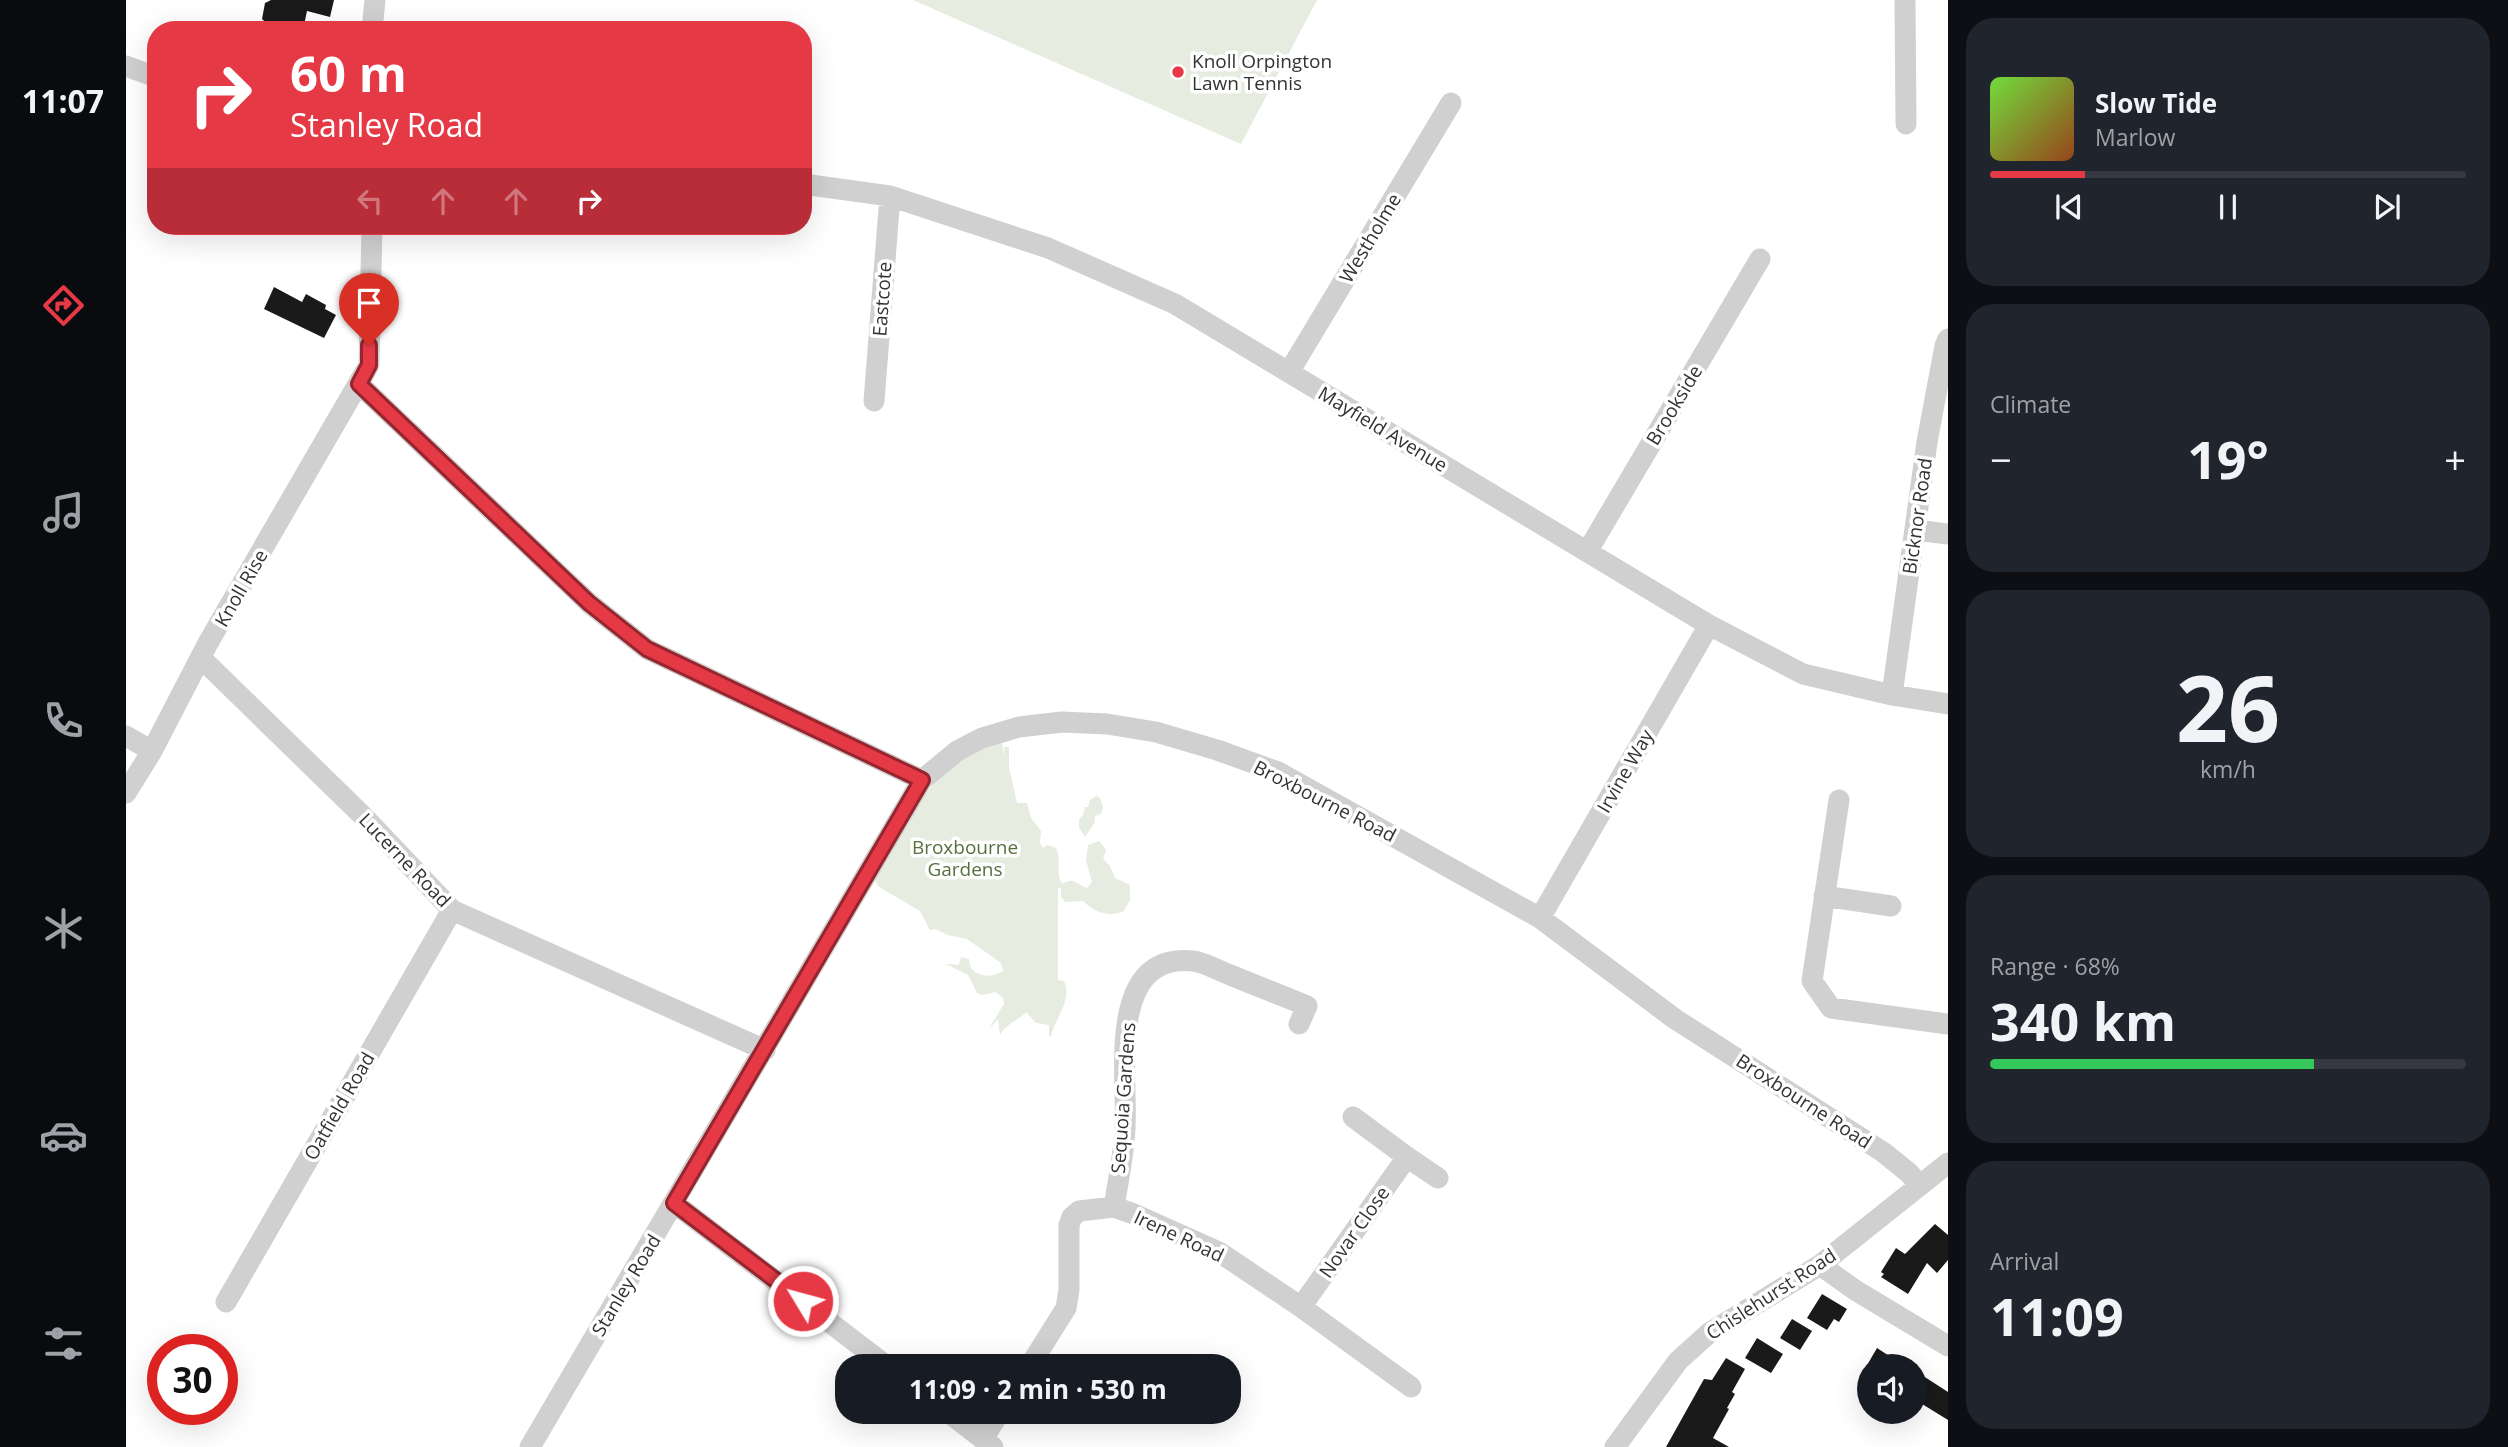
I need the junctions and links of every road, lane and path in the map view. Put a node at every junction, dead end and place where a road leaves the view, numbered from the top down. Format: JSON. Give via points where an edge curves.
{"nodes":[{"id":1,"x":375,"y":0,"type":"edge"},
{"id":2,"x":1905,"y":0,"type":"edge"},
{"id":3,"x":373,"y":21,"type":"edge"},
{"id":4,"x":126,"y":66,"type":"edge"},
{"id":5,"x":147,"y":74,"type":"edge"},
{"id":6,"x":1451,"y":103,"type":"dead end"},
{"id":7,"x":1906,"y":124,"type":"dead end"},
{"id":8,"x":812,"y":185,"type":"edge"},
{"id":9,"x":890,"y":196,"type":"junction"},
{"id":10,"x":372,"y":235,"type":"edge"},
{"id":11,"x":1760,"y":259,"type":"dead end"},
{"id":12,"x":1948,"y":339,"type":"edge"},
{"id":13,"x":1289,"y":373,"type":"junction"},
{"id":14,"x":359,"y":384,"type":"junction"},
{"id":15,"x":874,"y":401,"type":"dead end"},
{"id":16,"x":1938,"y":443,"type":"edge"},
{"id":17,"x":1916,"y":530,"type":"junction"},
{"id":18,"x":1948,"y":534,"type":"edge"},
{"id":19,"x":1587,"y":552,"type":"junction"},
{"id":20,"x":1709,"y":625,"type":"junction"},
{"id":21,"x":202,"y":659,"type":"junction"},
{"id":22,"x":1892,"y":695,"type":"junction"},
{"id":23,"x":1948,"y":704,"type":"edge"},
{"id":24,"x":126,"y":736,"type":"edge"},
{"id":25,"x":152,"y":751,"type":"junction"},
{"id":26,"x":922,"y":780,"type":"junction"},
{"id":27,"x":126,"y":793,"type":"edge"},
{"id":28,"x":1839,"y":800,"type":"dead end"},
{"id":29,"x":1824,"y":896,"type":"junction"},
{"id":30,"x":1891,"y":906,"type":"dead end"},
{"id":31,"x":452,"y":910,"type":"junction"},
{"id":32,"x":1540,"y":918,"type":"junction"},
{"id":33,"x":1299,"y":1024,"type":"dead end"},
{"id":34,"x":1948,"y":1024,"type":"edge"},
{"id":35,"x":765,"y":1050,"type":"junction"},
{"id":36,"x":1353,"y":1117,"type":"dead end"},
{"id":37,"x":1407,"y":1157,"type":"junction"},
{"id":38,"x":1948,"y":1163,"type":"edge"},
{"id":39,"x":1438,"y":1178,"type":"dead end"},
{"id":40,"x":1919,"y":1185,"type":"junction"},
{"id":41,"x":674,"y":1203,"type":"junction"},
{"id":42,"x":1114,"y":1208,"type":"junction"},
{"id":43,"x":1820,"y":1265,"type":"junction"},
{"id":44,"x":226,"y":1302,"type":"dead end"},
{"id":45,"x":1301,"y":1307,"type":"junction"},
{"id":46,"x":1948,"y":1346,"type":"edge"},
{"id":47,"x":871,"y":1354,"type":"edge"},
{"id":48,"x":1037,"y":1354,"type":"edge"},
{"id":49,"x":1411,"y":1387,"type":"dead end"},
{"id":50,"x":963,"y":1424,"type":"edge"},
{"id":51,"x":996,"y":1424,"type":"edge"},
{"id":52,"x":988,"y":1445,"type":"edge"},
{"id":53,"x":530,"y":1447,"type":"edge"},
{"id":54,"x":1615,"y":1447,"type":"edge"}],
"edges":[{"from":1,"to":3,"type":"street"},
{"from":2,"to":7,"type":"street"},
{"from":4,"to":5,"type":"street"},
{"from":6,"to":13,"type":"street","name":"Westholme"},
{"from":8,"to":9,"type":"street","name":"Mayfield Avenue"},
{"from":9,"to":13,"type":"street","name":"Mayfield Avenue","via":[[1048,248],[1137,287],[1175,304]]},
{"from":9,"to":15,"type":"street","name":"Eastcote"},
{"from":10,"to":14,"type":"street","name":"Knoll Rise","via":[[369,365]]},
{"from":11,"to":19,"type":"street","name":"Brookside"},
{"from":12,"to":16,"type":"street","name":"Bicknor Road"},
{"from":13,"to":19,"type":"street","name":"Mayfield Avenue"},
{"from":14,"to":21,"type":"street","name":"Knoll Rise"},
{"from":14,"to":26,"type":"street","via":[[589,603],[647,649]]},
{"from":16,"to":17,"type":"street","name":"Bicknor Road"},
{"from":17,"to":18,"type":"street"},
{"from":17,"to":22,"type":"street","name":"Bicknor Road"},
{"from":19,"to":20,"type":"street","name":"Mayfield Avenue"},
{"from":20,"to":22,"type":"street","name":"Mayfield Avenue","via":[[1803,674]]},
{"from":20,"to":32,"type":"street","name":"Irvine Way"},
{"from":21,"to":25,"type":"street","name":"Knoll Rise"},
{"from":21,"to":31,"type":"street","name":"Lucerne Road"},
{"from":22,"to":23,"type":"street","name":"Mayfield Avenue"},
{"from":24,"to":25,"type":"street"},
{"from":25,"to":27,"type":"street","name":"Knoll Rise"},
{"from":26,"to":32,"type":"street","name":"Broxbourne Road","via":[[957,751],[1019,727],[1086,722],[1156,732],[1278,772]]},
{"from":26,"to":35,"type":"street","name":"Stanley Road"},
{"from":28,"to":29,"type":"street"},
{"from":29,"to":30,"type":"street"},
{"from":29,"to":34,"type":"street","via":[[1812,981],[1831,1008]]},
{"from":31,"to":35,"type":"street","name":"Lucerne Road"},
{"from":31,"to":44,"type":"street","name":"Oatfield Road"},
{"from":32,"to":40,"type":"street","name":"Broxbourne Road","via":[[1675,1019],[1883,1152]]},
{"from":33,"to":42,"type":"street","name":"Sequoia Gardens","via":[[1307,1006],[1196,961],[1174,961],[1153,968],[1137,989],[1129,1013],[1125,1129]]},
{"from":35,"to":41,"type":"street","name":"Stanley Road"},
{"from":36,"to":37,"type":"street"},
{"from":37,"to":39,"type":"street"},
{"from":37,"to":45,"type":"street","name":"Novar Close"},
{"from":38,"to":40,"type":"street","name":"Chislehurst Road"},
{"from":40,"to":43,"type":"street","name":"Chislehurst Road"},
{"from":41,"to":47,"type":"street"},
{"from":41,"to":53,"type":"street","name":"Stanley Road"},
{"from":42,"to":45,"type":"street","name":"Irene Road","via":[[1219,1252]]},
{"from":42,"to":48,"type":"street","name":"Irene Road","via":[[1079,1211],[1072,1217],[1066,1308]]},
{"from":43,"to":46,"type":"street"},
{"from":43,"to":54,"type":"street","name":"Chislehurst Road","via":[[1693,1346],[1660,1383]]},
{"from":45,"to":49,"type":"street","name":"Irene Road"},
{"from":50,"to":52,"type":"street"},
{"from":51,"to":52,"type":"street"}]}
